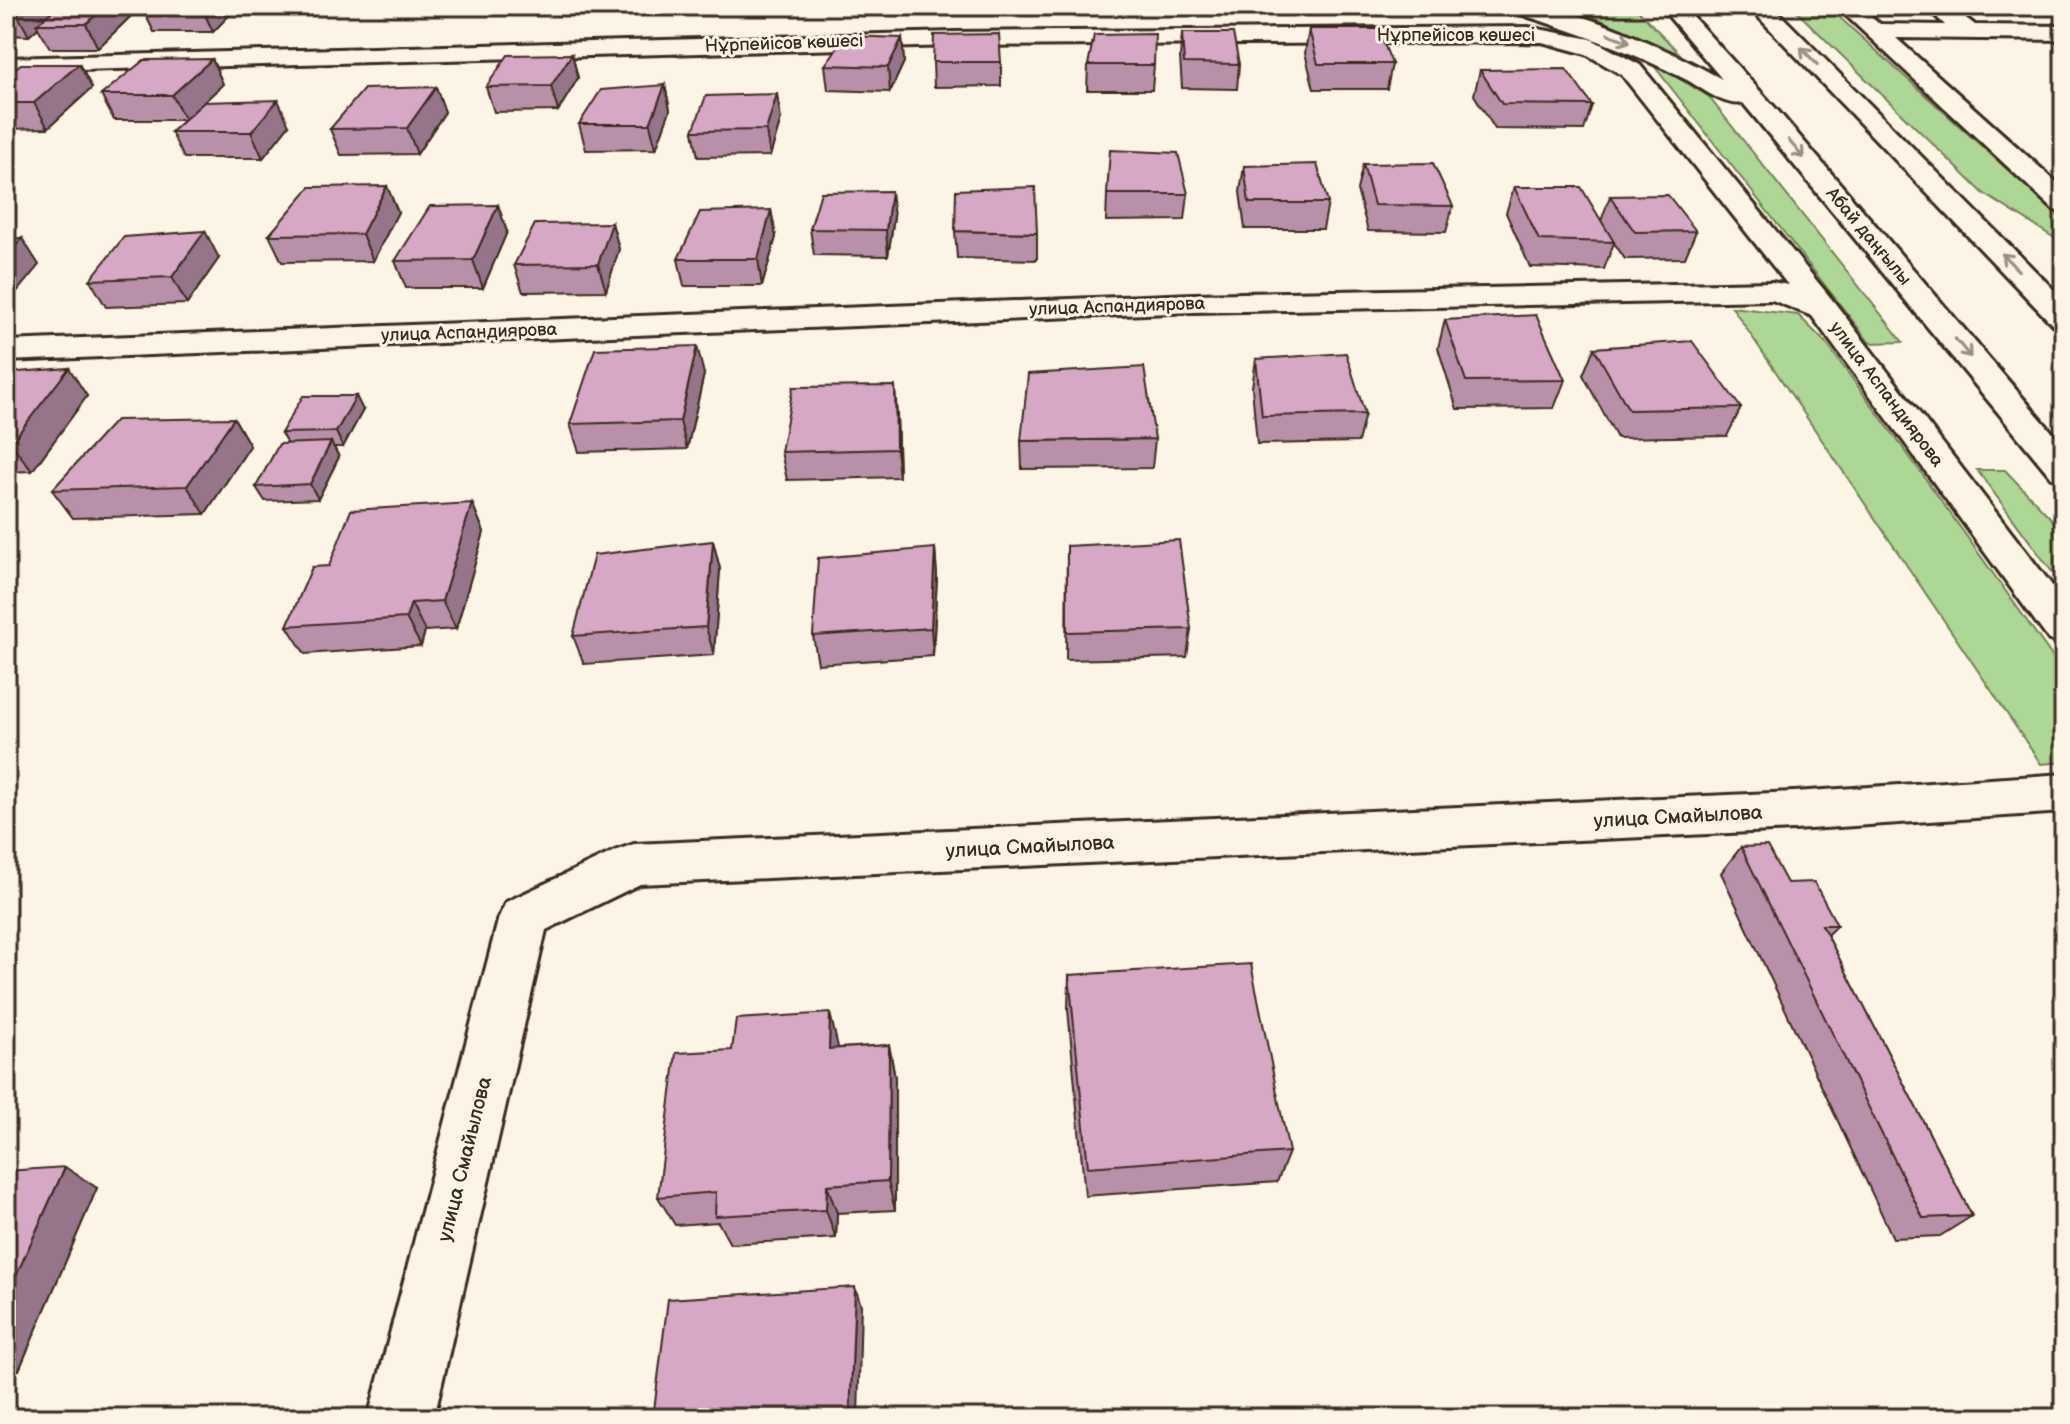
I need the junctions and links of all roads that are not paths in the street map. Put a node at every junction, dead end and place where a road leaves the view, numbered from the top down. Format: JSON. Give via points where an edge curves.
{"nodes":[{"id":1,"x":1518,"y":6,"type":"edge"},
{"id":2,"x":1671,"y":6,"type":"edge"},
{"id":3,"x":1759,"y":6,"type":"edge"},
{"id":4,"x":1847,"y":6,"type":"edge"},
{"id":5,"x":1936,"y":6,"type":"edge"},
{"id":6,"x":1876,"y":31,"type":"junction"},
{"id":7,"x":1969,"y":32,"type":"junction"},
{"id":8,"x":2064,"y":33,"type":"edge"},
{"id":9,"x":6,"y":65,"type":"edge"},
{"id":10,"x":1769,"y":117,"type":"junction"},
{"id":11,"x":2064,"y":204,"type":"edge"},
{"id":12,"x":1823,"y":309,"type":"junction"},
{"id":13,"x":2064,"y":318,"type":"edge"},
{"id":14,"x":6,"y":351,"type":"edge"},
{"id":15,"x":2064,"y":469,"type":"edge"},
{"id":16,"x":2064,"y":630,"type":"edge"},
{"id":17,"x":2064,"y":793,"type":"edge"},
{"id":18,"x":401,"y":1418,"type":"edge"}],
"edges":[{"from":1,"to":10,"type":"street","one_way":true,"via":[[1656,53]]},
{"from":2,"to":10,"type":"street","name":"Абай даңғылы"},
{"from":13,"to":3,"type":"street","one_way":true},
{"from":4,"to":6,"type":"street"},
{"from":5,"to":7,"type":"street"},
{"from":6,"to":7,"type":"street"},
{"from":6,"to":11,"type":"street"},
{"from":7,"to":8,"type":"street"},
{"from":9,"to":12,"type":"street","name":"Нұрпейісов көшесі","via":[[954,39],[1559,37],[1586,44],[1631,70]]},
{"from":10,"to":15,"type":"street","name":"Абай даңғылы","one_way":true},
{"from":12,"to":14,"type":"street","name":"улица Аспандиярова","via":[[1798,297],[1758,291],[1209,303]]},
{"from":12,"to":16,"type":"street","name":"улица Аспандиярова"},
{"from":17,"to":18,"type":"street","name":"улица Смайылова","via":[[1778,812],[634,864],[524,917]]}]}
